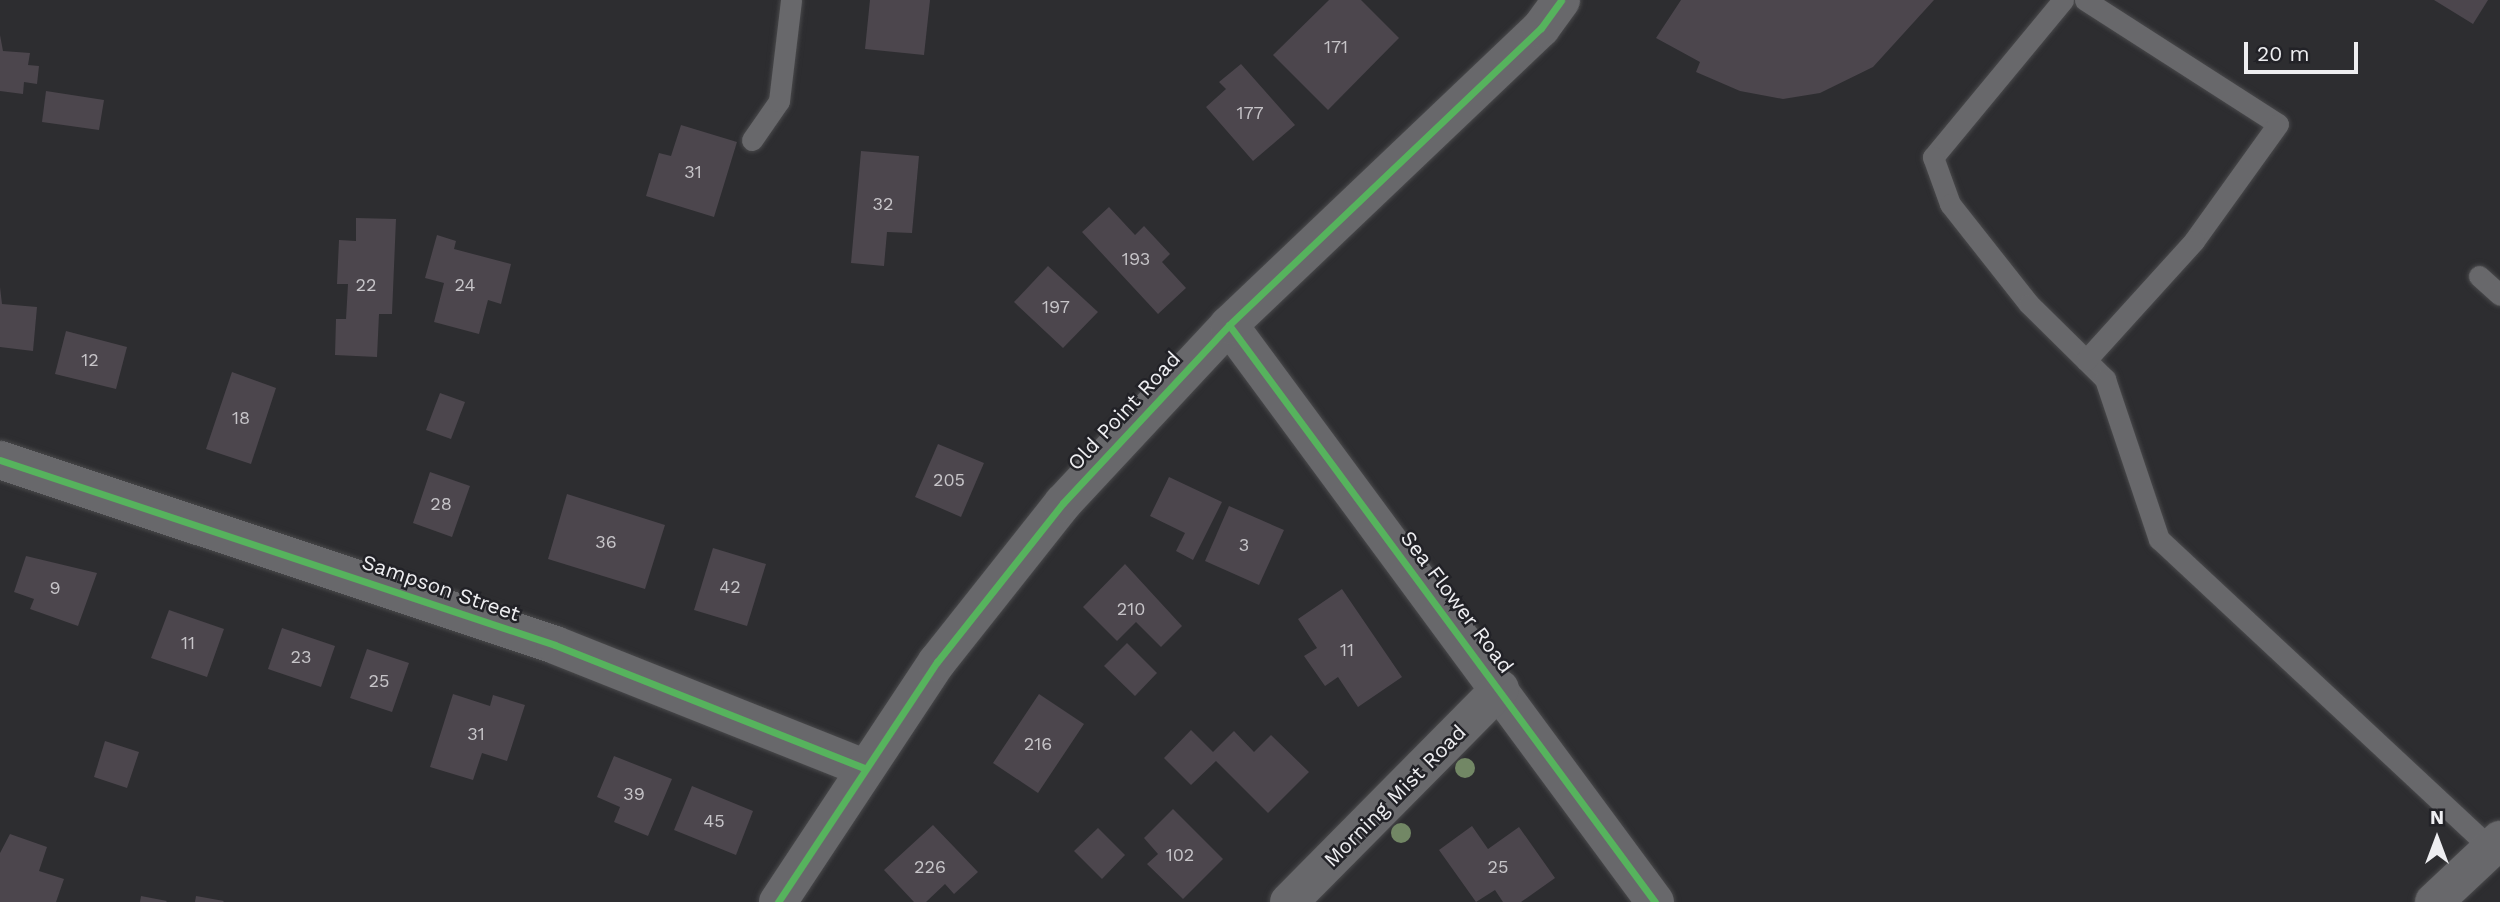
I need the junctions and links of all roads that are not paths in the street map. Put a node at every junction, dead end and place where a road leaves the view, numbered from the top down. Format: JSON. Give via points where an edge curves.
{"nodes":[{"id":1,"x":791,"y":0,"type":"edge"},
{"id":2,"x":1561,"y":0,"type":"edge"},
{"id":3,"x":2063,"y":0,"type":"edge"},
{"id":4,"x":2085,"y":0,"type":"edge"},
{"id":5,"x":752,"y":140,"type":"dead end"},
{"id":6,"x":2479,"y":276,"type":"dead end"},
{"id":7,"x":2500,"y":295,"type":"edge"},
{"id":8,"x":1230,"y":325,"type":"junction"},
{"id":9,"x":2086,"y":360,"type":"junction"},
{"id":10,"x":0,"y":460,"type":"edge"},
{"id":11,"x":1500,"y":689,"type":"junction"},
{"id":12,"x":864,"y":768,"type":"junction"},
{"id":13,"x":2496,"y":845,"type":"edge"},
{"id":14,"x":778,"y":902,"type":"edge"},
{"id":15,"x":1289,"y":902,"type":"edge"},
{"id":16,"x":1655,"y":902,"type":"edge"},
{"id":17,"x":2434,"y":902,"type":"edge"}],
"edges":[{"from":1,"to":5,"type":"lane","via":[[779,101]]},
{"from":2,"to":8,"type":"street","name":"Old Point Road","via":[[1541,27]]},
{"from":3,"to":9,"type":"lane","via":[[1933,157],[1950,204],[2029,303]]},
{"from":4,"to":9,"type":"lane","via":[[2278,124],[2194,241]]},
{"from":6,"to":7,"type":"lane"},
{"from":8,"to":11,"type":"street","name":"Sea Flower Road"},
{"from":8,"to":12,"type":"street","name":"Old Point Road","via":[[1029,543]]},
{"from":9,"to":13,"type":"lane","via":[[2105,379],[2159,539]]},
{"from":10,"to":12,"type":"street","name":"Sampson Street","via":[[555,645]]},
{"from":11,"to":15,"type":"street","name":"Morning Mist Road"},
{"from":11,"to":16,"type":"street","name":"Sea Flower Road"},
{"from":12,"to":14,"type":"street","name":"Old Point Road"},
{"from":13,"to":17,"type":"street"}]}
